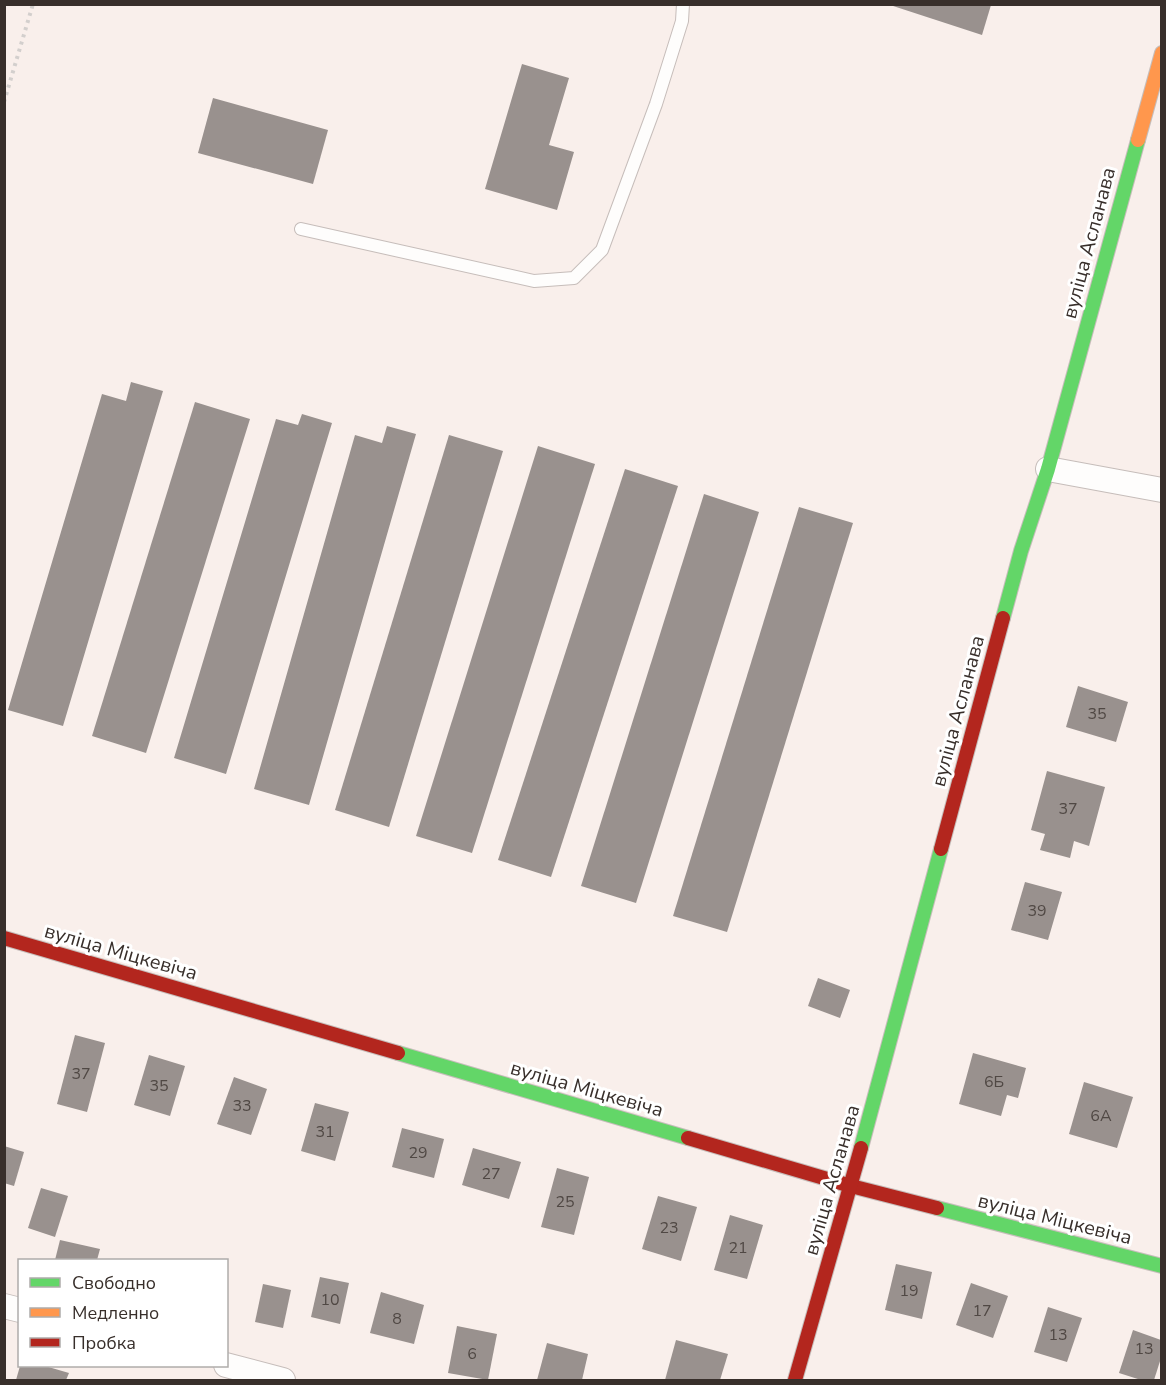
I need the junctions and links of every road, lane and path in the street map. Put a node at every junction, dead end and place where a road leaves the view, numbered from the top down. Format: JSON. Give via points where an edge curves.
{"nodes":[{"id":1,"x":33,"y":4,"type":"edge"},
{"id":2,"x":683,"y":4,"type":"edge"},
{"id":3,"x":1161,"y":52,"type":"edge"},
{"id":4,"x":4,"y":102,"type":"edge"},
{"id":5,"x":1150,"y":134,"type":"edge"},
{"id":6,"x":301,"y":229,"type":"dead end"},
{"id":7,"x":1048,"y":469,"type":"junction"},
{"id":8,"x":1161,"y":490,"type":"edge"},
{"id":9,"x":4,"y":938,"type":"edge"},
{"id":10,"x":851,"y":1186,"type":"junction"},
{"id":11,"x":1161,"y":1266,"type":"edge"},
{"id":12,"x":228,"y":1366,"type":"edge"},
{"id":13,"x":283,"y":1380,"type":"edge"},
{"id":14,"x":795,"y":1380,"type":"edge"}],
"edges":[{"from":1,"to":4,"type":"path"},
{"from":2,"to":6,"type":"lane","via":[[682,21],[656,104],[602,250],[574,278],[534,281]]},
{"from":3,"to":5,"type":"street","name":"вуліца Асланава"},
{"from":5,"to":7,"type":"street","name":"вуліца Асланава"},
{"from":7,"to":8,"type":"street"},
{"from":7,"to":10,"type":"street","name":"вуліца Асланава","via":[[1021,551]]},
{"from":9,"to":10,"type":"street","name":"вуліца Міцкевіча"},
{"from":10,"to":11,"type":"street","name":"вуліца Міцкевіча"},
{"from":10,"to":14,"type":"street","name":"вуліца Асланава"},
{"from":12,"to":13,"type":"street"}]}
